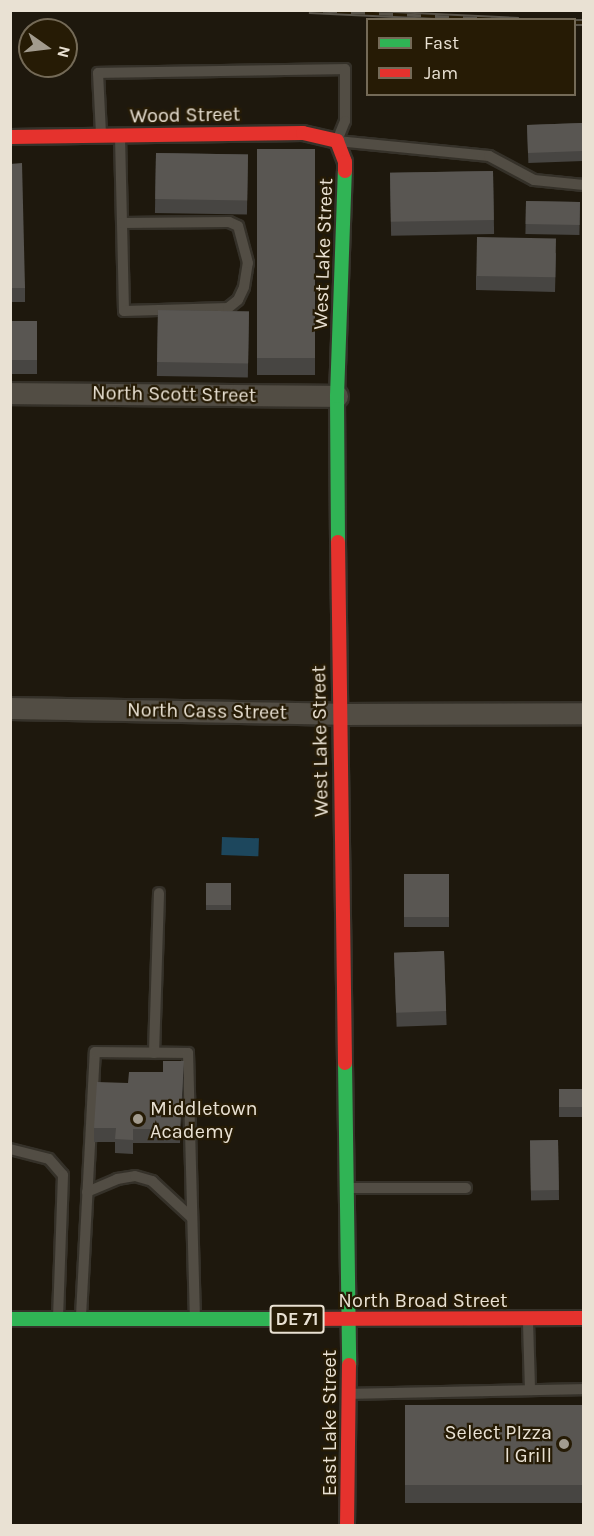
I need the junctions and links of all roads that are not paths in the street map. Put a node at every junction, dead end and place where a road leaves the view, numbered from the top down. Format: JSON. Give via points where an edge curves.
{"nodes":[{"id":1,"x":101,"y":136,"type":"junction"},
{"id":2,"x":120,"y":136,"type":"junction"},
{"id":3,"x":10,"y":137,"type":"edge"},
{"id":4,"x":337,"y":141,"type":"junction"},
{"id":5,"x":584,"y":185,"type":"edge"},
{"id":6,"x":122,"y":223,"type":"junction"},
{"id":7,"x":10,"y":393,"type":"edge"},
{"id":8,"x":337,"y":396,"type":"junction"},
{"id":9,"x":10,"y":708,"type":"edge"},
{"id":10,"x":584,"y":713,"type":"edge"},
{"id":11,"x":339,"y":714,"type":"junction"},
{"id":12,"x":159,"y":893,"type":"dead end"},
{"id":13,"x":154,"y":1053,"type":"junction"},
{"id":14,"x":10,"y":1149,"type":"edge"},
{"id":15,"x":347,"y":1188,"type":"junction"},
{"id":16,"x":466,"y":1188,"type":"dead end"},
{"id":17,"x":87,"y":1192,"type":"junction"},
{"id":18,"x":192,"y":1218,"type":"junction"},
{"id":19,"x":584,"y":1318,"type":"edge"},
{"id":20,"x":10,"y":1319,"type":"edge"},
{"id":21,"x":58,"y":1319,"type":"junction"},
{"id":22,"x":81,"y":1319,"type":"junction"},
{"id":23,"x":195,"y":1319,"type":"junction"},
{"id":24,"x":528,"y":1319,"type":"junction"},
{"id":25,"x":349,"y":1320,"type":"junction"},
{"id":26,"x":584,"y":1389,"type":"edge"},
{"id":27,"x":530,"y":1390,"type":"junction"},
{"id":28,"x":349,"y":1394,"type":"junction"},
{"id":29,"x":347,"y":1526,"type":"edge"}],
"edges":[{"from":1,"to":2,"type":"street","name":"Wood Street"},
{"from":1,"to":3,"type":"street","name":"Wood Street"},
{"from":1,"to":4,"type":"lane","via":[[98,73],[345,69],[345,121]]},
{"from":2,"to":4,"type":"street","name":"Wood Street","via":[[303,133]]},
{"from":2,"to":6,"type":"lane"},
{"from":4,"to":5,"type":"lane","via":[[489,156],[534,180]]},
{"from":4,"to":8,"type":"street","name":"West Lake Street","via":[[345,162]]},
{"from":6,"to":6,"type":"lane","via":[[124,311],[228,308],[238,300],[248,263],[238,226],[229,222]]},
{"from":7,"to":8,"type":"street","name":"North Scott Street"},
{"from":8,"to":11,"type":"street","name":"West Lake Street"},
{"from":9,"to":11,"type":"street","name":"North Cass Street"},
{"from":10,"to":11,"type":"street","name":"North Cass Street"},
{"from":11,"to":15,"type":"street","name":"West Lake Street"},
{"from":12,"to":13,"type":"lane"},
{"from":13,"to":17,"type":"lane","via":[[95,1052]]},
{"from":13,"to":18,"type":"lane","via":[[188,1053]]},
{"from":14,"to":21,"type":"lane","via":[[49,1159],[63,1175]]},
{"from":15,"to":16,"type":"lane"},
{"from":15,"to":25,"type":"street","name":"West Lake Street"},
{"from":17,"to":18,"type":"lane","via":[[135,1176],[152,1181]]},
{"from":17,"to":22,"type":"lane"},
{"from":18,"to":23,"type":"lane"},
{"from":19,"to":24,"type":"street","name":"North Broad Street","number":"DE 71"},
{"from":20,"to":21,"type":"street","name":"North Broad Street","number":"DE 71"},
{"from":21,"to":22,"type":"street","name":"North Broad Street","number":"DE 71"},
{"from":22,"to":23,"type":"street","name":"North Broad Street","number":"DE 71"},
{"from":23,"to":25,"type":"street","name":"North Broad Street","number":"DE 71"},
{"from":24,"to":25,"type":"street","name":"North Broad Street","number":"DE 71"},
{"from":24,"to":27,"type":"lane"},
{"from":25,"to":28,"type":"street","name":"East Lake Street"},
{"from":26,"to":27,"type":"lane"},
{"from":27,"to":28,"type":"lane"},
{"from":28,"to":29,"type":"street","name":"East Lake Street"}]}
